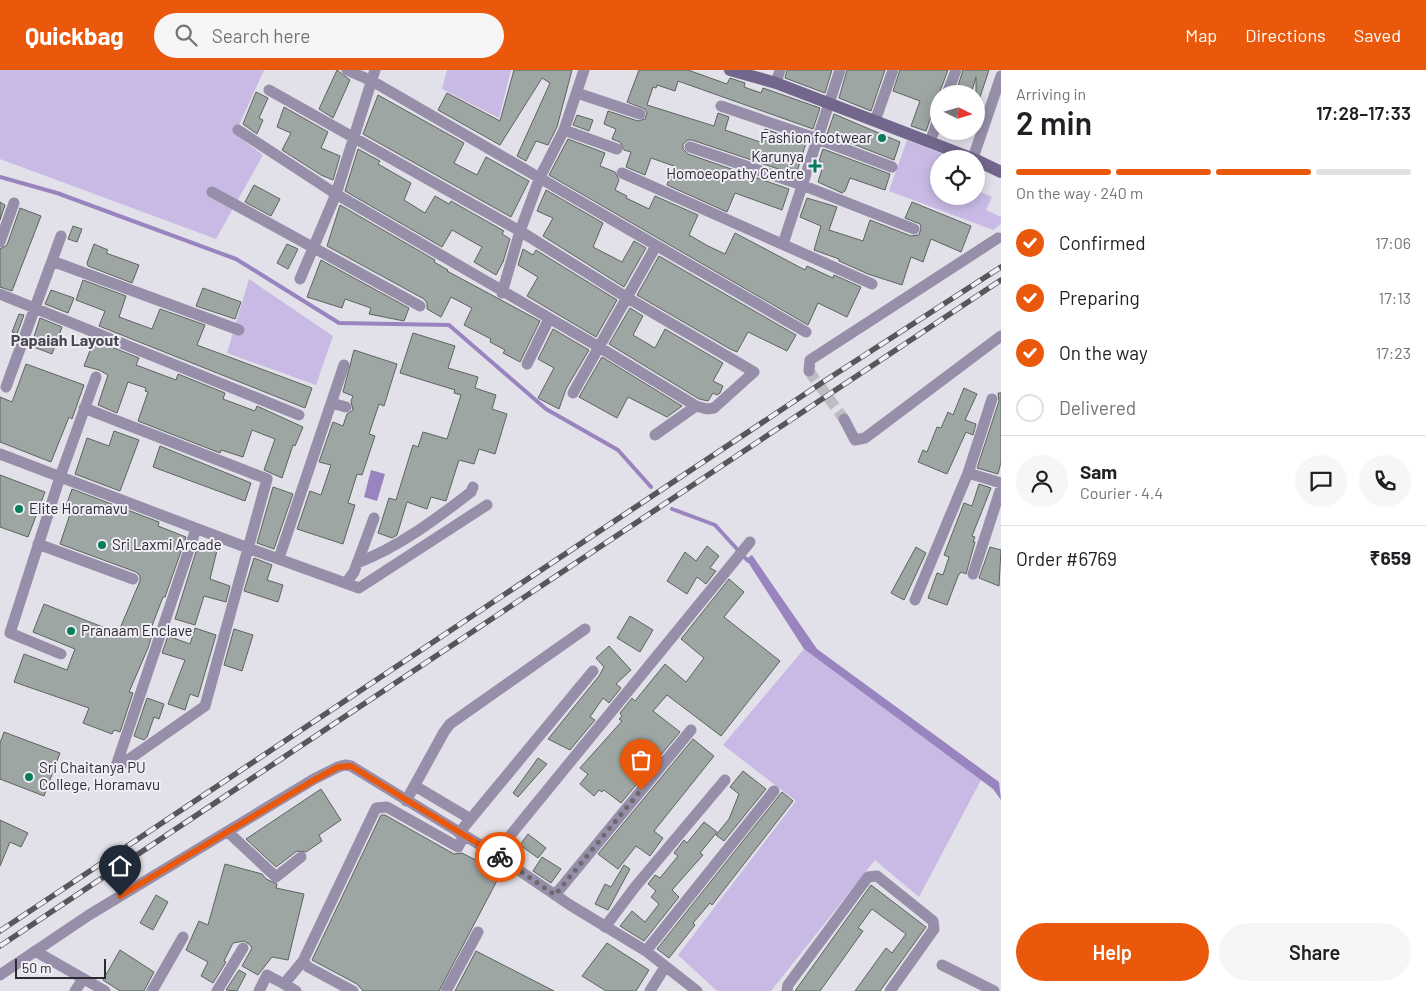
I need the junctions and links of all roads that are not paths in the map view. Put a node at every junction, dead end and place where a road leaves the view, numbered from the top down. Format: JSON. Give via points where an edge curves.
{"nodes":[{"id":1,"x":347,"y":70,"type":"edge"},
{"id":2,"x":584,"y":70,"type":"edge"},
{"id":3,"x":730,"y":70,"type":"edge"},
{"id":4,"x":780,"y":70,"type":"edge"},
{"id":5,"x":840,"y":70,"type":"edge"},
{"id":6,"x":893,"y":70,"type":"edge"},
{"id":7,"x":956,"y":70,"type":"edge"},
{"id":8,"x":374,"y":76,"type":"edge"},
{"id":9,"x":1001,"y":76,"type":"edge"},
{"id":10,"x":776,"y":83,"type":"junction"},
{"id":11,"x":950,"y":85,"type":"edge"},
{"id":12,"x":269,"y":90,"type":"dead end"},
{"id":13,"x":577,"y":93,"type":"junction"},
{"id":14,"x":829,"y":104,"type":"junction"},
{"id":15,"x":721,"y":106,"type":"dead end"},
{"id":16,"x":640,"y":114,"type":"dead end"},
{"id":17,"x":875,"y":121,"type":"junction"},
{"id":18,"x":238,"y":130,"type":"dead end"},
{"id":19,"x":564,"y":130,"type":"junction"},
{"id":20,"x":818,"y":138,"type":"junction"},
{"id":21,"x":354,"y":139,"type":"junction"},
{"id":22,"x":930,"y":142,"type":"joint"},
{"id":23,"x":690,"y":147,"type":"dead end"},
{"id":24,"x":617,"y":148,"type":"dead end"},
{"id":25,"x":951,"y":150,"type":"edge"},
{"id":26,"x":977,"y":150,"type":"edge"},
{"id":27,"x":985,"y":164,"type":"edge"},
{"id":28,"x":892,"y":167,"type":"dead end"},
{"id":29,"x":1001,"y":172,"type":"edge"},
{"id":30,"x":622,"y":173,"type":"dead end"},
{"id":31,"x":540,"y":177,"type":"junction"},
{"id":32,"x":802,"y":185,"type":"junction"},
{"id":33,"x":212,"y":192,"type":"dead end"},
{"id":34,"x":336,"y":194,"type":"junction"},
{"id":35,"x":14,"y":203,"type":"dead end"},
{"id":36,"x":914,"y":229,"type":"dead end"},
{"id":37,"x":520,"y":231,"type":"junction"},
{"id":38,"x":61,"y":236,"type":"dead end"},
{"id":39,"x":998,"y":238,"type":"dead end"},
{"id":40,"x":0,"y":242,"type":"edge"},
{"id":41,"x":783,"y":244,"type":"junction"},
{"id":42,"x":656,"y":246,"type":"junction"},
{"id":43,"x":312,"y":249,"type":"junction"},
{"id":44,"x":52,"y":260,"type":"junction"},
{"id":45,"x":300,"y":279,"type":"dead end"},
{"id":46,"x":872,"y":284,"type":"dead end"},
{"id":47,"x":502,"y":292,"type":"junction"},
{"id":48,"x":0,"y":294,"type":"edge"},
{"id":49,"x":626,"y":298,"type":"junction"},
{"id":50,"x":420,"y":306,"type":"dead end"},
{"id":51,"x":34,"y":308,"type":"junction"},
{"id":52,"x":549,"y":319,"type":"junction"},
{"id":53,"x":239,"y":330,"type":"dead end"},
{"id":54,"x":806,"y":332,"type":"dead end"},
{"id":55,"x":1001,"y":336,"type":"edge"},
{"id":56,"x":599,"y":348,"type":"junction"},
{"id":57,"x":527,"y":364,"type":"dead end"},
{"id":58,"x":344,"y":365,"type":"dead end"},
{"id":59,"x":809,"y":371,"type":"dead end"},
{"id":60,"x":96,"y":377,"type":"dead end"},
{"id":61,"x":6,"y":387,"type":"dead end"},
{"id":62,"x":573,"y":393,"type":"dead end"},
{"id":63,"x":992,"y":399,"type":"dead end"},
{"id":64,"x":332,"y":403,"type":"junction"},
{"id":65,"x":696,"y":406,"type":"junction"},
{"id":66,"x":346,"y":407,"type":"dead end"},
{"id":67,"x":84,"y":408,"type":"junction"},
{"id":68,"x":299,"y":415,"type":"dead end"},
{"id":69,"x":844,"y":420,"type":"tunnel mouth"},
{"id":70,"x":655,"y":435,"type":"dead end"},
{"id":71,"x":0,"y":454,"type":"edge"},
{"id":72,"x":968,"y":473,"type":"junction"},
{"id":73,"x":60,"y":477,"type":"junction"},
{"id":74,"x":1001,"y":484,"type":"edge"},
{"id":75,"x":473,"y":487,"type":"dead end"},
{"id":76,"x":1001,"y":488,"type":"edge"},
{"id":77,"x":487,"y":505,"type":"dead end"},
{"id":78,"x":374,"y":518,"type":"dead end"},
{"id":79,"x":196,"y":529,"type":"junction"},
{"id":80,"x":750,"y":542,"type":"dead end"},
{"id":81,"x":38,"y":544,"type":"junction"},
{"id":82,"x":248,"y":548,"type":"junction"},
{"id":83,"x":279,"y":558,"type":"junction"},
{"id":84,"x":357,"y":563,"type":"junction"},
{"id":85,"x":972,"y":574,"type":"dead end"},
{"id":86,"x":133,"y":579,"type":"dead end"},
{"id":87,"x":346,"y":583,"type":"junction"},
{"id":88,"x":915,"y":600,"type":"dead end"},
{"id":89,"x":585,"y":629,"type":"dead end"},
{"id":90,"x":61,"y":654,"type":"dead end"},
{"id":91,"x":594,"y":671,"type":"dead end"},
{"id":92,"x":691,"y":730,"type":"dead end"},
{"id":93,"x":725,"y":780,"type":"dead end"},
{"id":94,"x":415,"y":786,"type":"junction"},
{"id":95,"x":774,"y":791,"type":"dead end"},
{"id":96,"x":403,"y":800,"type":"junction"},
{"id":97,"x":418,"y":809,"type":"junction"},
{"id":98,"x":392,"y":810,"type":"junction"},
{"id":99,"x":469,"y":818,"type":"junction"},
{"id":100,"x":410,"y":820,"type":"junction"},
{"id":101,"x":228,"y":832,"type":"junction"},
{"id":102,"x":461,"y":834,"type":"junction"},
{"id":103,"x":494,"y":854,"type":"junction"},
{"id":104,"x":302,"y":857,"type":"dead end"},
{"id":105,"x":555,"y":895,"type":"junction"},
{"id":106,"x":605,"y":927,"type":"junction"},
{"id":107,"x":478,"y":932,"type":"dead end"},
{"id":108,"x":183,"y":937,"type":"dead end"},
{"id":109,"x":243,"y":948,"type":"dead end"},
{"id":110,"x":34,"y":951,"type":"junction"},
{"id":111,"x":646,"y":951,"type":"junction"},
{"id":112,"x":303,"y":961,"type":"junction"},
{"id":113,"x":942,"y":965,"type":"dead end"},
{"id":114,"x":665,"y":968,"type":"junction"},
{"id":115,"x":0,"y":975,"type":"edge"},
{"id":116,"x":83,"y":979,"type":"junction"},
{"id":117,"x":284,"y":984,"type":"junction"},
{"id":118,"x":346,"y":989,"type":"edge"},
{"id":119,"x":75,"y":991,"type":"edge"},
{"id":120,"x":106,"y":991,"type":"edge"},
{"id":121,"x":152,"y":991,"type":"edge"},
{"id":122,"x":218,"y":991,"type":"edge"},
{"id":123,"x":259,"y":991,"type":"edge"},
{"id":124,"x":296,"y":991,"type":"edge"},
{"id":125,"x":446,"y":991,"type":"edge"},
{"id":126,"x":650,"y":991,"type":"edge"},
{"id":127,"x":697,"y":991,"type":"edge"},
{"id":128,"x":787,"y":991,"type":"edge"},
{"id":129,"x":890,"y":991,"type":"edge"},
{"id":130,"x":994,"y":991,"type":"edge"}],
"edges":[{"from":1,"to":8,"type":"street"},
{"from":2,"to":13,"type":"street"},
{"from":3,"to":10,"type":"street"},
{"from":4,"to":10,"type":"street"},
{"from":5,"to":14,"type":"street"},
{"from":6,"to":17,"type":"street"},
{"from":7,"to":11,"type":"street"},
{"from":8,"to":21,"type":"street"},
{"from":8,"to":31,"type":"street"},
{"from":9,"to":26,"type":"street"},
{"from":10,"to":14,"type":"street"},
{"from":12,"to":21,"type":"street"},
{"from":13,"to":16,"type":"street"},
{"from":13,"to":19,"type":"street"},
{"from":14,"to":17,"type":"street"},
{"from":14,"to":20,"type":"street"},
{"from":15,"to":20,"type":"street"},
{"from":17,"to":22,"type":"street"},
{"from":18,"to":34,"type":"street"},
{"from":19,"to":24,"type":"street"},
{"from":19,"to":31,"type":"street"},
{"from":20,"to":28,"type":"street"},
{"from":20,"to":32,"type":"street"},
{"from":21,"to":34,"type":"street"},
{"from":21,"to":37,"type":"street"},
{"from":22,"to":25,"type":"street"},
{"from":23,"to":32,"type":"street"},
{"from":27,"to":29,"type":"street"},
{"from":30,"to":41,"type":"street"},
{"from":31,"to":37,"type":"street"},
{"from":31,"to":42,"type":"street"},
{"from":32,"to":36,"type":"street"},
{"from":32,"to":41,"type":"street"},
{"from":33,"to":43,"type":"street"},
{"from":34,"to":43,"type":"street"},
{"from":34,"to":47,"type":"street"},
{"from":35,"to":40,"type":"street"},
{"from":37,"to":47,"type":"street"},
{"from":37,"to":49,"type":"street"},
{"from":38,"to":44,"type":"street"},
{"from":39,"to":59,"type":"street","via":[[810,360]]},
{"from":41,"to":46,"type":"street"},
{"from":42,"to":49,"type":"street"},
{"from":42,"to":54,"type":"street"},
{"from":43,"to":45,"type":"street"},
{"from":43,"to":50,"type":"street"},
{"from":44,"to":51,"type":"street"},
{"from":44,"to":53,"type":"street"},
{"from":47,"to":52,"type":"street"},
{"from":48,"to":51,"type":"street"},
{"from":49,"to":56,"type":"street"},
{"from":49,"to":65,"type":"street","via":[[754,372],[714,408]]},
{"from":51,"to":61,"type":"street"},
{"from":51,"to":68,"type":"street"},
{"from":52,"to":56,"type":"street"},
{"from":52,"to":57,"type":"street"},
{"from":55,"to":69,"type":"street","via":[[865,438],[855,440]]},
{"from":56,"to":62,"type":"street"},
{"from":56,"to":65,"type":"street"},
{"from":58,"to":64,"type":"street"},
{"from":60,"to":67,"type":"street"},
{"from":63,"to":72,"type":"street"},
{"from":64,"to":66,"type":"street"},
{"from":64,"to":83,"type":"street"},
{"from":65,"to":70,"type":"street"},
{"from":67,"to":73,"type":"street"},
{"from":67,"to":82,"type":"street","via":[[266,479]]},
{"from":71,"to":73,"type":"street"},
{"from":72,"to":74,"type":"street"},
{"from":72,"to":88,"type":"street"},
{"from":73,"to":79,"type":"street"},
{"from":73,"to":81,"type":"street"},
{"from":75,"to":84,"type":"street","via":[[471,492],[412,534]]},
{"from":76,"to":85,"type":"street"},
{"from":77,"to":87,"type":"street","via":[[359,588]]},
{"from":78,"to":84,"type":"street"},
{"from":79,"to":82,"type":"street"},
{"from":79,"to":82,"type":"street","via":[[115,769],[206,706]]},
{"from":80,"to":103,"type":"street"},
{"from":81,"to":86,"type":"street"},
{"from":81,"to":90,"type":"street","via":[[10,633]]},
{"from":82,"to":83,"type":"street"},
{"from":83,"to":87,"type":"street"},
{"from":84,"to":87,"type":"street"},
{"from":89,"to":94,"type":"street","via":[[450,724]]},
{"from":91,"to":99,"type":"street"},
{"from":92,"to":105,"type":"street"},
{"from":93,"to":106,"type":"street"},
{"from":94,"to":96,"type":"street"},
{"from":94,"to":99,"type":"street"},
{"from":95,"to":111,"type":"street"},
{"from":96,"to":97,"type":"street"},
{"from":96,"to":98,"type":"street"},
{"from":96,"to":101,"type":"street","via":[[351,766],[344,765]]},
{"from":97,"to":100,"type":"street"},
{"from":97,"to":102,"type":"street"},
{"from":98,"to":100,"type":"street"},
{"from":98,"to":112,"type":"street","via":[[382,806],[376,808]]},
{"from":99,"to":102,"type":"street"},
{"from":100,"to":102,"type":"street","via":[[458,847]]},
{"from":101,"to":104,"type":"street","via":[[276,876]]},
{"from":101,"to":110,"type":"street"},
{"from":102,"to":103,"type":"street"},
{"from":103,"to":105,"type":"street"},
{"from":105,"to":106,"type":"street"},
{"from":106,"to":111,"type":"street"},
{"from":107,"to":125,"type":"street"},
{"from":108,"to":121,"type":"street"},
{"from":109,"to":122,"type":"street"},
{"from":110,"to":115,"type":"street"},
{"from":110,"to":116,"type":"street"},
{"from":111,"to":114,"type":"street"},
{"from":112,"to":117,"type":"street"},
{"from":112,"to":118,"type":"street"},
{"from":113,"to":130,"type":"street"},
{"from":114,"to":126,"type":"street"},
{"from":114,"to":127,"type":"street"},
{"from":116,"to":119,"type":"street"},
{"from":116,"to":120,"type":"street"},
{"from":117,"to":123,"type":"street","via":[[267,975]]},
{"from":117,"to":124,"type":"street"},
{"from":128,"to":129,"type":"street","via":[[788,985],[868,877],[877,876],[933,921],[934,928]]}]}
